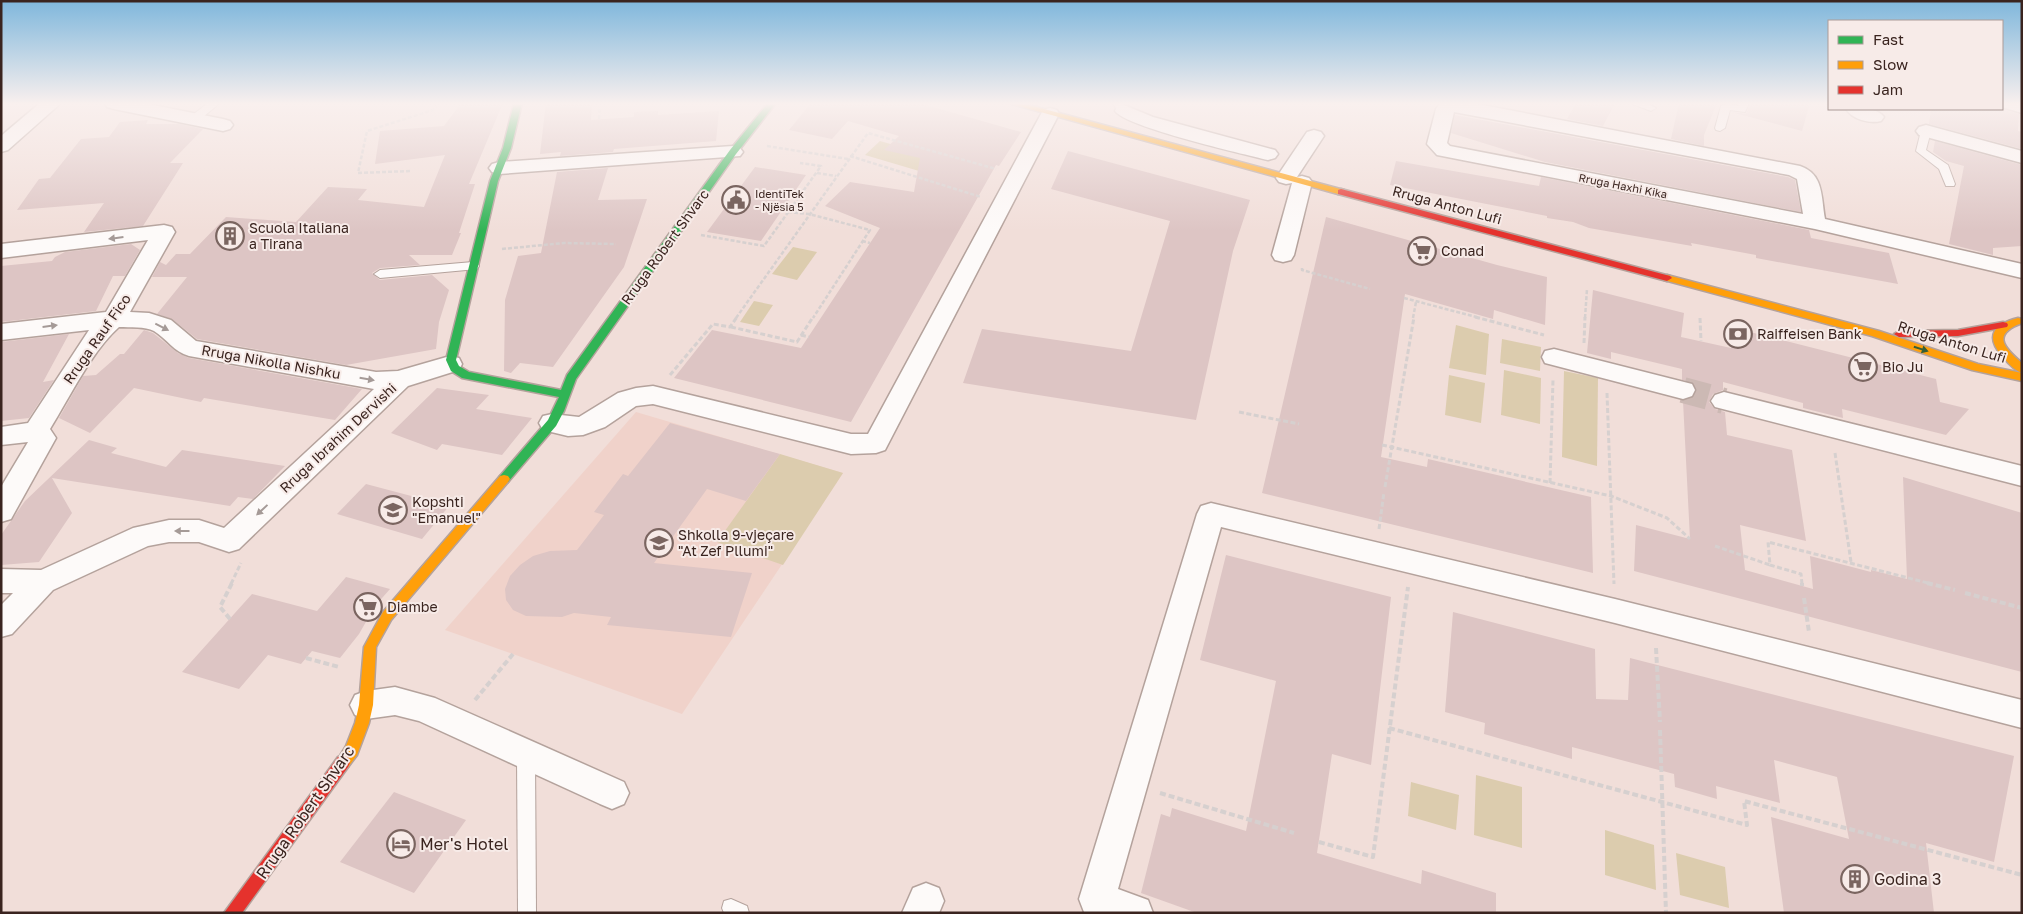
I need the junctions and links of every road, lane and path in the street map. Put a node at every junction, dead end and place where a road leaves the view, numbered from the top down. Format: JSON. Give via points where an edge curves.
{"nodes":[{"id":1,"x":364,"y":146,"type":"edge"},
{"id":2,"x":508,"y":146,"type":"edge"},
{"id":3,"x":858,"y":146,"type":"edge"},
{"id":4,"x":913,"y":146,"type":"edge"},
{"id":5,"x":1033,"y":146,"type":"edge"},
{"id":6,"x":1167,"y":146,"type":"edge"},
{"id":7,"x":1237,"y":146,"type":"edge"},
{"id":8,"x":1310,"y":146,"type":"edge"},
{"id":9,"x":1439,"y":146,"type":"edge"},
{"id":10,"x":1665,"y":146,"type":"edge"},
{"id":11,"x":1922,"y":146,"type":"edge"},
{"id":12,"x":1980,"y":146,"type":"edge"},
{"id":13,"x":737,"y":147,"type":"junction"},
{"id":14,"x":1268,"y":154,"type":"dead end"},
{"id":15,"x":849,"y":157,"type":"junction"},
{"id":16,"x":2022,"y":157,"type":"edge"},
{"id":17,"x":800,"y":163,"type":"dead end"},
{"id":18,"x":499,"y":168,"type":"junction"},
{"id":19,"x":410,"y":171,"type":"dead end"},
{"id":20,"x":816,"y":172,"type":"junction"},
{"id":21,"x":1018,"y":175,"type":"junction"},
{"id":22,"x":836,"y":176,"type":"junction"},
{"id":23,"x":1294,"y":180,"type":"junction"},
{"id":24,"x":1950,"y":184,"type":"dead end"},
{"id":25,"x":1003,"y":204,"type":"junction"},
{"id":26,"x":788,"y":212,"type":"junction"},
{"id":27,"x":809,"y":214,"type":"junction"},
{"id":28,"x":1815,"y":223,"type":"junction"},
{"id":29,"x":676,"y":231,"type":"junction"},
{"id":30,"x":862,"y":241,"type":"junction"},
{"id":31,"x":870,"y":243,"type":"dead end"},
{"id":32,"x":616,"y":244,"type":"dead end"},
{"id":33,"x":1,"y":251,"type":"edge"},
{"id":34,"x":476,"y":252,"type":"junction"},
{"id":35,"x":1283,"y":255,"type":"dead end"},
{"id":36,"x":473,"y":266,"type":"junction"},
{"id":37,"x":1302,"y":270,"type":"dead end"},
{"id":38,"x":2022,"y":271,"type":"edge"},
{"id":39,"x":380,"y":274,"type":"dead end"},
{"id":40,"x":1587,"y":288,"type":"dead end"},
{"id":41,"x":1370,"y":289,"type":"dead end"},
{"id":42,"x":1404,"y":298,"type":"dead end"},
{"id":43,"x":1416,"y":302,"type":"junction"},
{"id":44,"x":114,"y":318,"type":"junction"},
{"id":45,"x":1700,"y":318,"type":"dead end"},
{"id":46,"x":2015,"y":321,"type":"edge"},
{"id":47,"x":725,"y":326,"type":"junction"},
{"id":48,"x":1,"y":332,"type":"edge"},
{"id":49,"x":1875,"y":333,"type":"junction"},
{"id":50,"x":801,"y":335,"type":"junction"},
{"id":51,"x":808,"y":337,"type":"dead end"},
{"id":52,"x":1701,"y":342,"type":"dead end"},
{"id":53,"x":1554,"y":357,"type":"junction"},
{"id":54,"x":450,"y":364,"type":"junction"},
{"id":55,"x":1582,"y":364,"type":"junction"},
{"id":56,"x":2022,"y":369,"type":"edge"},
{"id":57,"x":1606,"y":370,"type":"junction"},
{"id":58,"x":2022,"y":378,"type":"edge"},
{"id":59,"x":399,"y":380,"type":"junction"},
{"id":60,"x":1683,"y":390,"type":"tunnel mouth"},
{"id":61,"x":565,"y":395,"type":"junction"},
{"id":62,"x":653,"y":395,"type":"junction"},
{"id":63,"x":1724,"y":400,"type":"tunnel mouth"},
{"id":64,"x":1239,"y":412,"type":"dead end"},
{"id":65,"x":552,"y":423,"type":"junction"},
{"id":66,"x":1299,"y":424,"type":"dead end"},
{"id":67,"x":1831,"y":428,"type":"junction"},
{"id":68,"x":36,"y":431,"type":"junction"},
{"id":69,"x":1,"y":436,"type":"edge"},
{"id":70,"x":1382,"y":445,"type":"dead end"},
{"id":71,"x":1392,"y":447,"type":"junction"},
{"id":72,"x":2022,"y":476,"type":"edge"},
{"id":73,"x":1550,"y":482,"type":"junction"},
{"id":74,"x":1385,"y":487,"type":"dead end"},
{"id":75,"x":1384,"y":492,"type":"dead end"},
{"id":76,"x":1611,"y":496,"type":"junction"},
{"id":77,"x":1,"y":511,"type":"edge"},
{"id":78,"x":1690,"y":539,"type":"dead end"},
{"id":79,"x":1715,"y":546,"type":"dead end"},
{"id":80,"x":1376,"y":553,"type":"junction"},
{"id":81,"x":244,"y":558,"type":"dead end"},
{"id":82,"x":1411,"y":562,"type":"junction"},
{"id":83,"x":1851,"y":562,"type":"junction"},
{"id":84,"x":1770,"y":564,"type":"junction"},
{"id":85,"x":1,"y":581,"type":"edge"},
{"id":86,"x":43,"y":582,"type":"junction"},
{"id":87,"x":1802,"y":586,"type":"dead end"},
{"id":88,"x":1954,"y":590,"type":"dead end"},
{"id":89,"x":1965,"y":593,"type":"dead end"},
{"id":90,"x":1804,"y":598,"type":"dead end"},
{"id":91,"x":2022,"y":608,"type":"edge"},
{"id":92,"x":1615,"y":611,"type":"junction"},
{"id":93,"x":230,"y":619,"type":"dead end"},
{"id":94,"x":1654,"y":620,"type":"junction"},
{"id":95,"x":1,"y":625,"type":"edge"},
{"id":96,"x":513,"y":654,"type":"dead end"},
{"id":97,"x":1813,"y":660,"type":"junction"},
{"id":98,"x":366,"y":705,"type":"junction"},
{"id":99,"x":2022,"y":714,"type":"edge"},
{"id":100,"x":1660,"y":722,"type":"dead end"},
{"id":101,"x":456,"y":723,"type":"junction"},
{"id":102,"x":1389,"y":728,"type":"junction"},
{"id":103,"x":1660,"y":730,"type":"dead end"},
{"id":104,"x":526,"y":754,"type":"junction"},
{"id":105,"x":1131,"y":784,"type":"junction"},
{"id":106,"x":612,"y":793,"type":"dead end"},
{"id":107,"x":1662,"y":802,"type":"junction"},
{"id":108,"x":1294,"y":833,"type":"dead end"},
{"id":109,"x":1319,"y":842,"type":"dead end"},
{"id":110,"x":2022,"y":876,"type":"edge"},
{"id":111,"x":232,"y":913,"type":"edge"},
{"id":112,"x":527,"y":913,"type":"edge"},
{"id":113,"x":1135,"y":913,"type":"edge"},
{"id":114,"x":1666,"y":913,"type":"edge"}],
"edges":[{"from":1,"to":19,"type":"path","via":[[358,173]]},
{"from":2,"to":18,"type":"street"},
{"from":3,"to":15,"type":"path"},
{"from":4,"to":21,"type":"path"},
{"from":5,"to":21,"type":"street"},
{"from":6,"to":23,"type":"street","name":"Rruga Anton Lufi"},
{"from":7,"to":14,"type":"street"},
{"from":8,"to":23,"type":"street"},
{"from":9,"to":28,"type":"street","name":"Rruga Haxhi Kika","via":[[1444,151]]},
{"from":10,"to":28,"type":"street","name":"Rruga Haxhi Kika","via":[[1802,173],[1807,177]]},
{"from":11,"to":24,"type":"lane","via":[[1921,151],[1944,167]]},
{"from":12,"to":16,"type":"street"},
{"from":13,"to":15,"type":"path"},
{"from":13,"to":18,"type":"street"},
{"from":13,"to":29,"type":"street","name":"Rruga Robert Shvarc"},
{"from":15,"to":22,"type":"path"},
{"from":15,"to":25,"type":"path"},
{"from":17,"to":20,"type":"path","via":[[821,166]]},
{"from":18,"to":34,"type":"street"},
{"from":20,"to":22,"type":"path"},
{"from":20,"to":26,"type":"path"},
{"from":21,"to":25,"type":"street"},
{"from":22,"to":27,"type":"path"},
{"from":23,"to":35,"type":"street"},
{"from":23,"to":49,"type":"street","name":"Rruga Anton Lufi"},
{"from":25,"to":62,"type":"street","via":[[876,443],[851,444]]},
{"from":26,"to":27,"type":"path"},
{"from":26,"to":29,"type":"path","via":[[764,246]]},
{"from":27,"to":30,"type":"path","via":[[870,230]]},
{"from":27,"to":47,"type":"path","via":[[730,327]]},
{"from":28,"to":38,"type":"street","name":"Rruga Haxhi Kika"},
{"from":29,"to":61,"type":"street","name":"Rruga Robert Shvarc","via":[[574,374]]},
{"from":30,"to":31,"type":"path"},
{"from":30,"to":50,"type":"path"},
{"from":32,"to":34,"type":"path","via":[[564,243]]},
{"from":44,"to":33,"type":"street","name":"Rruga Rauf Fico","one_way":true,"via":[[164,232]]},
{"from":34,"to":36,"type":"street"},
{"from":36,"to":39,"type":"lane"},
{"from":36,"to":54,"type":"street"},
{"from":37,"to":41,"type":"path"},
{"from":40,"to":55,"type":"path"},
{"from":42,"to":43,"type":"path"},
{"from":43,"to":53,"type":"path","via":[[1555,338]]},
{"from":43,"to":71,"type":"path"},
{"from":48,"to":44,"type":"street","name":"Rruga Nikolla Nishku","one_way":true},
{"from":44,"to":59,"type":"street","name":"Rruga Nikolla Nishku","one_way":true,"via":[[148,321],[163,326],[189,348],[376,381]]},
{"from":44,"to":68,"type":"street","name":"Rruga Rauf Fico","via":[[84,354]]},
{"from":45,"to":52,"type":"path"},
{"from":46,"to":49,"type":"street","name":"Rruga Anton Lufi","via":[[1958,333]]},
{"from":46,"to":56,"type":"street","via":[[1998,332],[1997,340],[2008,359]]},
{"from":47,"to":50,"type":"path","via":[[797,342]]},
{"from":47,"to":62,"type":"path","via":[[712,324]]},
{"from":49,"to":58,"type":"street","name":"Rruga Anton Lufi","one_way":true,"via":[[1976,367]]},
{"from":50,"to":51,"type":"path"},
{"from":53,"to":55,"type":"street"},
{"from":53,"to":73,"type":"path"},
{"from":54,"to":59,"type":"street","name":"Rruga Ibrahim Dervishi"},
{"from":54,"to":61,"type":"street","via":[[466,375]]},
{"from":55,"to":57,"type":"street"},
{"from":57,"to":60,"type":"street"},
{"from":57,"to":76,"type":"path"},
{"from":59,"to":86,"type":"street","name":"Rruga Ibrahim Dervishi","one_way":true,"via":[[229,541],[199,531],[169,531],[143,536]]},
{"from":61,"to":65,"type":"street","name":"Rruga Robert Shvarc"},
{"from":62,"to":65,"type":"street","via":[[633,397],[582,426]]},
{"from":63,"to":67,"type":"street"},
{"from":64,"to":66,"type":"path"},
{"from":65,"to":98,"type":"street","name":"Rruga Robert Shvarc","via":[[387,616],[370,647]]},
{"from":67,"to":72,"type":"street"},
{"from":67,"to":83,"type":"path"},
{"from":68,"to":69,"type":"street"},
{"from":68,"to":77,"type":"street","via":[[43,438]]},
{"from":70,"to":71,"type":"path"},
{"from":71,"to":73,"type":"path"},
{"from":71,"to":74,"type":"path"},
{"from":73,"to":76,"type":"path"},
{"from":75,"to":80,"type":"path"},
{"from":76,"to":78,"type":"path","via":[[1666,518]]},
{"from":76,"to":92,"type":"path"},
{"from":79,"to":84,"type":"path"},
{"from":80,"to":82,"type":"street"},
{"from":80,"to":105,"type":"street","via":[[1211,514]]},
{"from":81,"to":93,"type":"path","via":[[220,607]]},
{"from":82,"to":92,"type":"street"},
{"from":82,"to":102,"type":"path"},
{"from":83,"to":84,"type":"path","via":[[1768,542]]},
{"from":83,"to":88,"type":"path"},
{"from":84,"to":87,"type":"path","via":[[1801,574]]},
{"from":85,"to":86,"type":"street"},
{"from":86,"to":95,"type":"street","name":"Rruga Ibrahim Dervishi"},
{"from":89,"to":91,"type":"path"},
{"from":90,"to":97,"type":"path"},
{"from":92,"to":94,"type":"street"},
{"from":94,"to":97,"type":"street"},
{"from":94,"to":100,"type":"path"},
{"from":96,"to":101,"type":"path"},
{"from":97,"to":99,"type":"street"},
{"from":98,"to":101,"type":"street","via":[[395,701]]},
{"from":98,"to":111,"type":"street","name":"Rruga Robert Shvarc","via":[[352,750]]},
{"from":101,"to":104,"type":"street"},
{"from":102,"to":107,"type":"path"},
{"from":102,"to":109,"type":"path","via":[[1372,857]]},
{"from":103,"to":107,"type":"path"},
{"from":104,"to":106,"type":"street"},
{"from":104,"to":112,"type":"lane"},
{"from":105,"to":108,"type":"path"},
{"from":105,"to":113,"type":"street","via":[[1097,899]]},
{"from":107,"to":110,"type":"path","via":[[1747,825],[1744,802]]},
{"from":107,"to":114,"type":"path"}]}
